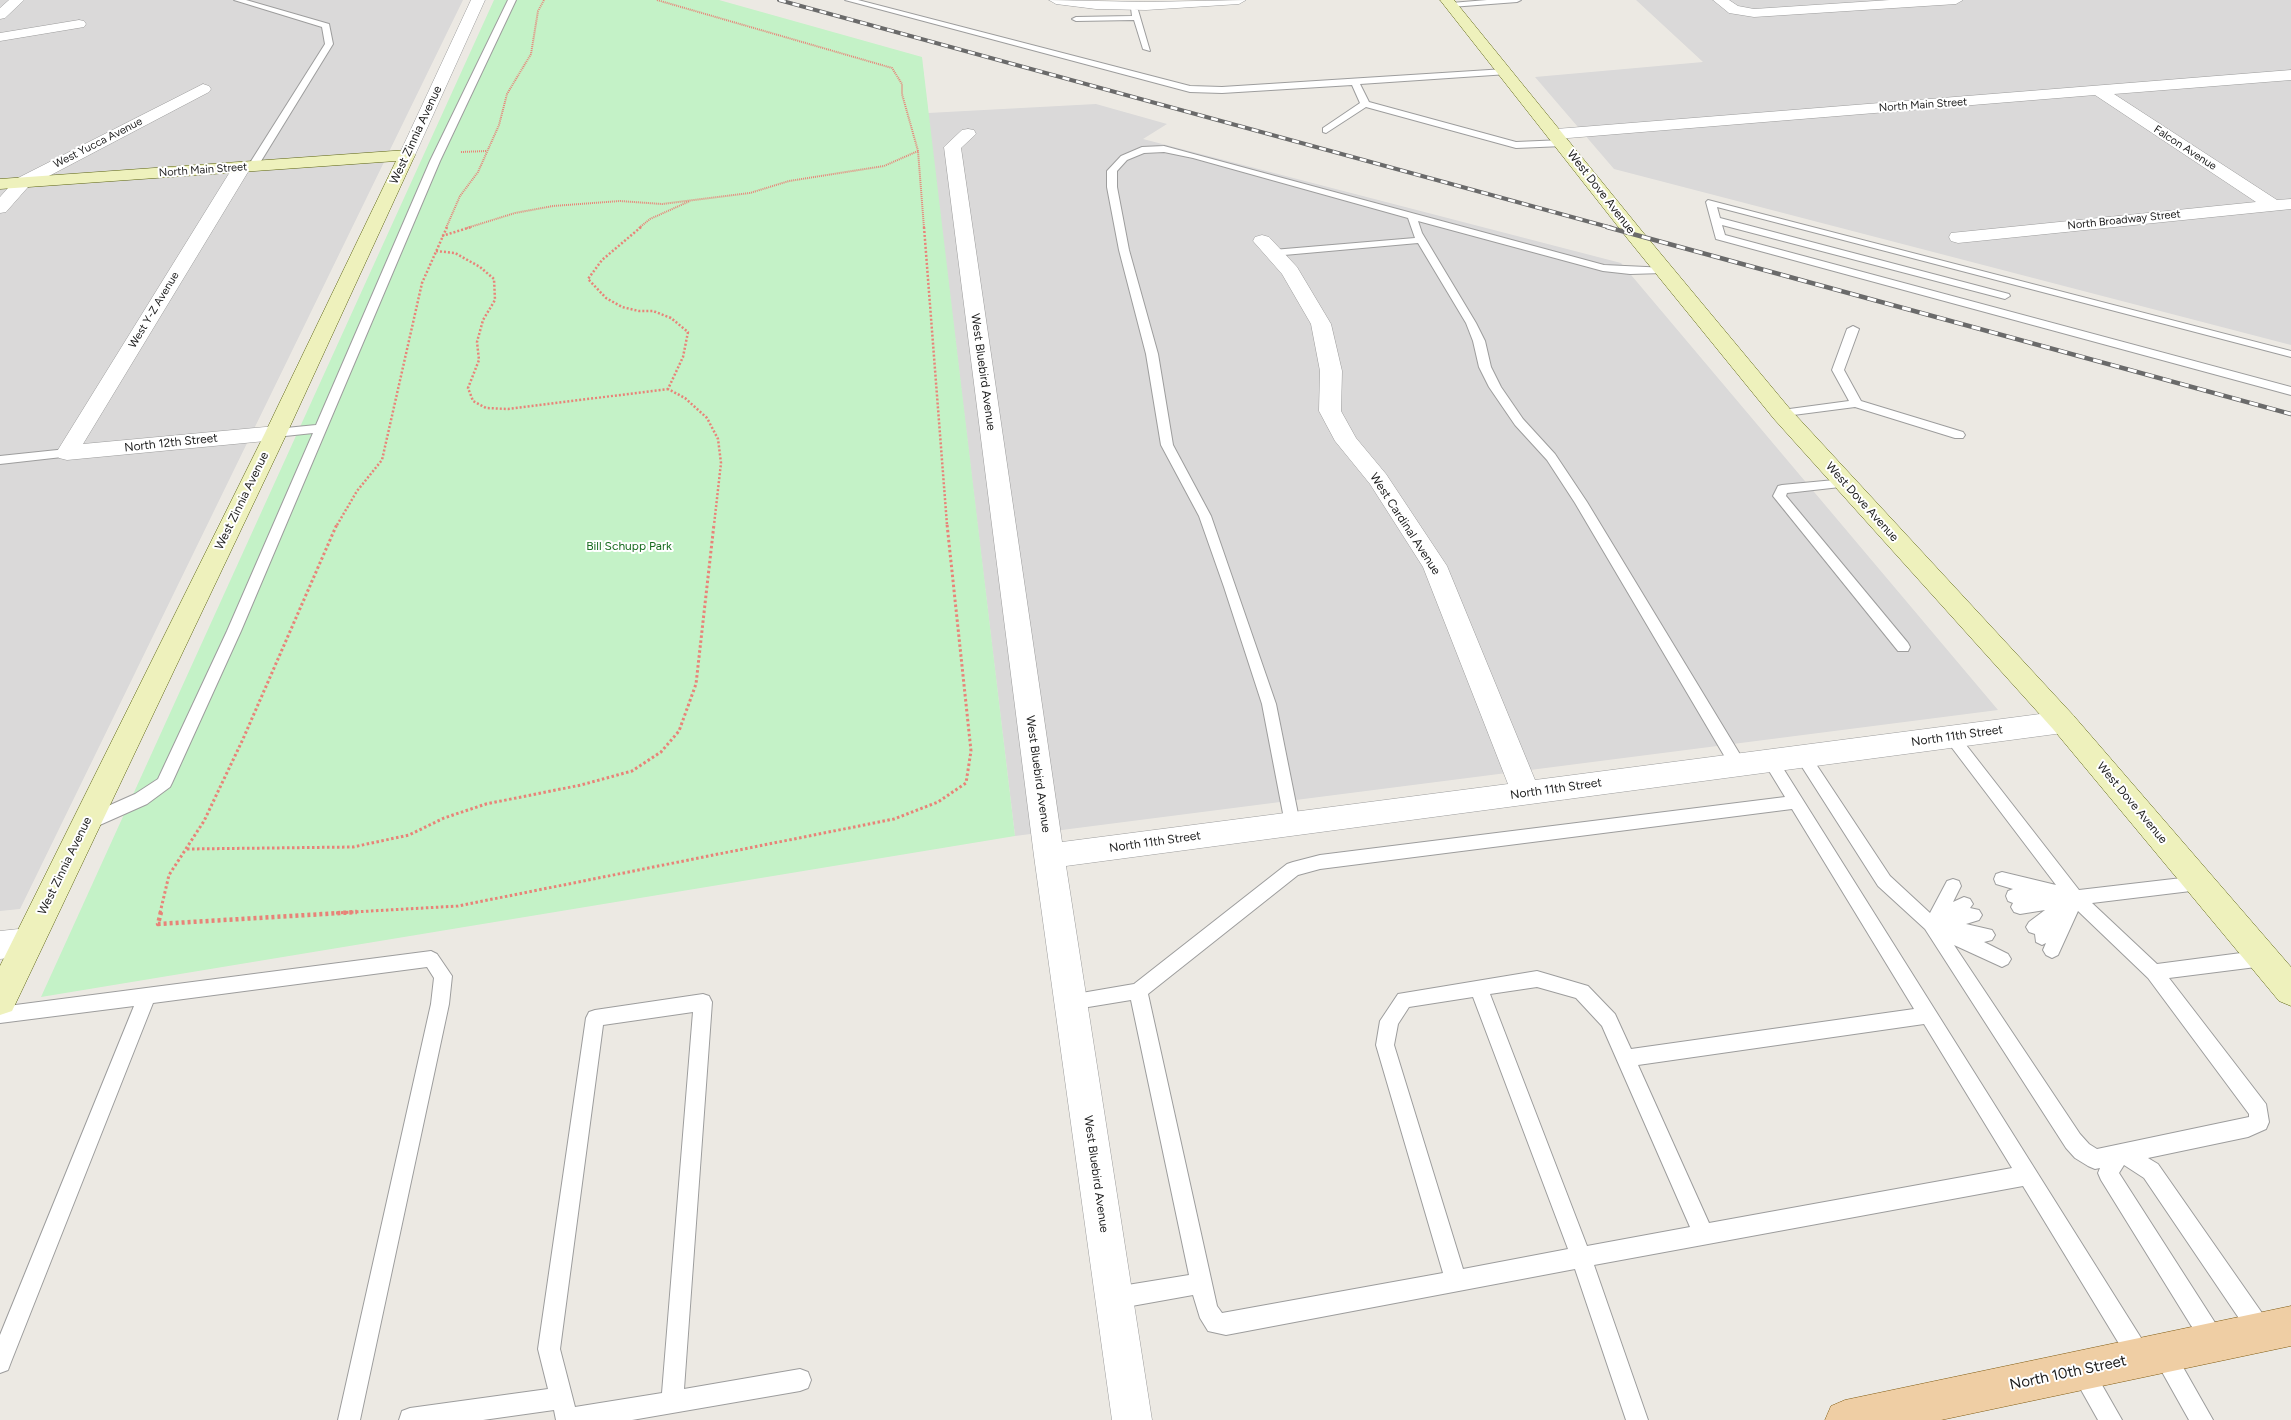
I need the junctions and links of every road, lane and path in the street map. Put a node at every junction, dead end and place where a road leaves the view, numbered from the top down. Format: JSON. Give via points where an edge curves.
{"nodes":[{"id":1,"x":17,"y":0,"type":"edge"},
{"id":2,"x":238,"y":0,"type":"edge"},
{"id":3,"x":478,"y":0,"type":"edge"},
{"id":4,"x":512,"y":0,"type":"edge"},
{"id":5,"x":544,"y":0,"type":"edge"},
{"id":6,"x":657,"y":0,"type":"edge"},
{"id":7,"x":849,"y":0,"type":"edge"},
{"id":8,"x":1056,"y":0,"type":"edge"},
{"id":9,"x":1239,"y":0,"type":"edge"},
{"id":10,"x":1518,"y":0,"type":"edge"},
{"id":11,"x":1526,"y":0,"type":"edge"},
{"id":12,"x":1720,"y":0,"type":"edge"},
{"id":13,"x":1956,"y":0,"type":"edge"},
{"id":14,"x":1201,"y":1,"type":"edge"},
{"id":15,"x":1918,"y":1,"type":"edge"},
{"id":16,"x":1449,"y":3,"type":"edge"},
{"id":17,"x":1135,"y":12,"type":"junction"},
{"id":18,"x":0,"y":15,"type":"edge"},
{"id":19,"x":1076,"y":19,"type":"dead end"},
{"id":20,"x":79,"y":24,"type":"dead end"},
{"id":21,"x":0,"y":37,"type":"edge"},
{"id":22,"x":1147,"y":49,"type":"dead end"},
{"id":23,"x":1505,"y":72,"type":"junction"},
{"id":24,"x":2291,"y":75,"type":"edge"},
{"id":25,"x":1354,"y":82,"type":"junction"},
{"id":26,"x":203,"y":89,"type":"dead end"},
{"id":27,"x":2098,"y":91,"type":"junction"},
{"id":28,"x":1365,"y":104,"type":"junction"},
{"id":29,"x":1326,"y":130,"type":"dead end"},
{"id":30,"x":968,"y":134,"type":"dead end"},
{"id":31,"x":1559,"y":138,"type":"junction"},
{"id":32,"x":918,"y":151,"type":"junction"},
{"id":33,"x":407,"y":155,"type":"junction"},
{"id":34,"x":248,"y":167,"type":"junction"},
{"id":35,"x":22,"y":183,"type":"junction"},
{"id":36,"x":0,"y":184,"type":"edge"},
{"id":37,"x":690,"y":201,"type":"junction"},
{"id":38,"x":2291,"y":204,"type":"edge"},
{"id":39,"x":2272,"y":205,"type":"junction"},
{"id":40,"x":0,"y":208,"type":"edge"},
{"id":41,"x":1412,"y":216,"type":"junction"},
{"id":42,"x":1716,"y":220,"type":"junction"},
{"id":43,"x":442,"y":236,"type":"junction"},
{"id":44,"x":1958,"y":237,"type":"dead end"},
{"id":45,"x":1422,"y":240,"type":"junction"},
{"id":46,"x":1267,"y":247,"type":"joint"},
{"id":47,"x":436,"y":251,"type":"junction"},
{"id":48,"x":1663,"y":270,"type":"junction"},
{"id":49,"x":2010,"y":281,"type":"junction"},
{"id":50,"x":2005,"y":296,"type":"junction"},
{"id":51,"x":2000,"y":312,"type":"junction"},
{"id":52,"x":1853,"y":329,"type":"dead end"},
{"id":53,"x":2291,"y":354,"type":"edge"},
{"id":54,"x":668,"y":389,"type":"junction"},
{"id":55,"x":2291,"y":391,"type":"edge"},
{"id":56,"x":1856,"y":402,"type":"junction"},
{"id":57,"x":1782,"y":414,"type":"junction"},
{"id":58,"x":321,"y":428,"type":"junction"},
{"id":59,"x":276,"y":433,"type":"junction"},
{"id":60,"x":1959,"y":434,"type":"dead end"},
{"id":61,"x":67,"y":453,"type":"junction"},
{"id":62,"x":0,"y":460,"type":"edge"},
{"id":63,"x":1844,"y":483,"type":"junction"},
{"id":64,"x":1903,"y":647,"type":"dead end"},
{"id":65,"x":2063,"y":722,"type":"junction"},
{"id":66,"x":1952,"y":736,"type":"junction"},
{"id":67,"x":1803,"y":756,"type":"junction"},
{"id":68,"x":1770,"y":761,"type":"junction"},
{"id":69,"x":1738,"y":765,"type":"junction"},
{"id":70,"x":1526,"y":793,"type":"junction"},
{"id":71,"x":1796,"y":802,"type":"junction"},
{"id":72,"x":86,"y":824,"type":"junction"},
{"id":73,"x":1292,"y":824,"type":"junction"},
{"id":74,"x":186,"y":850,"type":"junction"},
{"id":75,"x":1049,"y":856,"type":"junction"},
{"id":76,"x":2199,"y":883,"type":"junction"},
{"id":77,"x":2075,"y":898,"type":"junction"},
{"id":78,"x":2025,"y":912,"type":"junction"},
{"id":79,"x":1976,"y":921,"type":"junction"},
{"id":80,"x":1932,"y":926,"type":"junction"},
{"id":81,"x":14,"y":944,"type":"edge"},
{"id":82,"x":2264,"y":958,"type":"junction"},
{"id":83,"x":2154,"y":972,"type":"junction"},
{"id":84,"x":1479,"y":989,"type":"junction"},
{"id":85,"x":1138,"y":991,"type":"junction"},
{"id":86,"x":2291,"y":991,"type":"edge"},
{"id":87,"x":146,"y":998,"type":"junction"},
{"id":88,"x":0,"y":1000,"type":"edge"},
{"id":89,"x":1070,"y":1002,"type":"junction"},
{"id":90,"x":0,"y":1015,"type":"edge"},
{"id":91,"x":1928,"y":1015,"type":"junction"},
{"id":92,"x":1626,"y":1058,"type":"junction"},
{"id":93,"x":2121,"y":1152,"type":"junction"},
{"id":94,"x":2027,"y":1175,"type":"junction"},
{"id":95,"x":1703,"y":1234,"type":"junction"},
{"id":96,"x":1581,"y":1257,"type":"junction"},
{"id":97,"x":1456,"y":1280,"type":"junction"},
{"id":98,"x":1202,"y":1283,"type":"junction"},
{"id":99,"x":1114,"y":1298,"type":"junction"},
{"id":100,"x":2276,"y":1329,"type":"edge"},
{"id":101,"x":2214,"y":1342,"type":"junction"},
{"id":102,"x":2152,"y":1356,"type":"junction"},
{"id":103,"x":0,"y":1362,"type":"edge"},
{"id":104,"x":2081,"y":1371,"type":"junction"},
{"id":105,"x":800,"y":1380,"type":"dead end"},
{"id":106,"x":672,"y":1401,"type":"junction"},
{"id":107,"x":1952,"y":1409,"type":"edge"},
{"id":108,"x":565,"y":1412,"type":"edge"},
{"id":109,"x":410,"y":1419,"type":"edge"},
{"id":110,"x":349,"y":1420,"type":"edge"},
{"id":111,"x":1132,"y":1420,"type":"edge"},
{"id":112,"x":1637,"y":1420,"type":"edge"},
{"id":113,"x":1845,"y":1420,"type":"edge"},
{"id":114,"x":2110,"y":1420,"type":"edge"},
{"id":115,"x":2202,"y":1420,"type":"edge"}],
"edges":[{"from":1,"to":18,"type":"street"},
{"from":2,"to":34,"type":"lane","via":[[326,26],[329,44]]},
{"from":3,"to":33,"type":"street","name":"West Zinnia Avenue"},
{"from":4,"to":58,"type":"lane","via":[[435,161]]},
{"from":5,"to":43,"type":"path","via":[[538,11],[531,54],[507,94],[499,125],[478,172],[460,196]]},
{"from":6,"to":32,"type":"path","via":[[892,68],[902,84]]},
{"from":7,"to":25,"type":"lane","via":[[1190,89]]},
{"from":8,"to":17,"type":"street"},
{"from":9,"to":14,"type":"street"},
{"from":10,"to":11,"type":"lane"},
{"from":10,"to":16,"type":"lane"},
{"from":12,"to":15,"type":"street","via":[[1741,12],[1760,13]]},
{"from":13,"to":15,"type":"street"},
{"from":14,"to":17,"type":"street"},
{"from":16,"to":23,"type":"main road","name":"West Dove Avenue"},
{"from":17,"to":19,"type":"lane"},
{"from":17,"to":22,"type":"lane"},
{"from":20,"to":21,"type":"street"},
{"from":23,"to":25,"type":"lane"},
{"from":23,"to":31,"type":"main road","name":"West Dove Avenue"},
{"from":24,"to":27,"type":"street","name":"North Main Street"},
{"from":25,"to":28,"type":"lane"},
{"from":26,"to":35,"type":"street","name":"West Yucca Avenue"},
{"from":27,"to":31,"type":"street","name":"North Main Street"},
{"from":27,"to":39,"type":"street","name":"Falcon Avenue"},
{"from":28,"to":29,"type":"lane"},
{"from":28,"to":31,"type":"lane","via":[[1516,145]]},
{"from":30,"to":75,"type":"street","name":"West Bluebird Avenue","via":[[952,147]]},
{"from":31,"to":48,"type":"main road","name":"West Dove Avenue"},
{"from":32,"to":37,"type":"path","via":[[884,166],[788,181],[750,193]]},
{"from":32,"to":74,"type":"path","via":[[941,463],[971,751],[966,783],[938,802],[894,819],[458,906],[158,924],[169,875]]},
{"from":33,"to":34,"type":"main road","name":"North Main Street"},
{"from":33,"to":59,"type":"main road","name":"West Zinnia Avenue"},
{"from":34,"to":35,"type":"main road","name":"North Main Street"},
{"from":34,"to":61,"type":"street","name":"West Y-Z Avenue"},
{"from":35,"to":36,"type":"main road","name":"North Main Street"},
{"from":35,"to":40,"type":"street","name":"West Yucca Avenue"},
{"from":37,"to":43,"type":"path","via":[[662,204],[620,200],[553,206],[515,213]]},
{"from":37,"to":54,"type":"path","via":[[650,219],[602,260],[588,279],[606,298],[622,307],[653,311],[670,318],[688,332],[683,357]]},
{"from":38,"to":39,"type":"street","name":"North Broadway Street"},
{"from":39,"to":44,"type":"street","name":"North Broadway Street"},
{"from":41,"to":45,"type":"lane"},
{"from":41,"to":48,"type":"lane","via":[[1603,268]]},
{"from":41,"to":73,"type":"lane","via":[[1164,149],[1142,150],[1124,158],[1112,171],[1112,188],[1124,250],[1152,354],[1167,445],[1205,516],[1231,588],[1269,704]]},
{"from":42,"to":49,"type":"lane","via":[[1711,202]]},
{"from":42,"to":50,"type":"lane"},
{"from":42,"to":51,"type":"lane","via":[[1720,237]]},
{"from":43,"to":47,"type":"path"},
{"from":45,"to":46,"type":"lane"},
{"from":45,"to":69,"type":"lane","via":[[1471,323],[1495,387],[1519,422],[1551,457],[1581,502]]},
{"from":46,"to":70,"type":"street","name":"West Cardinal Avenue","via":[[1290,271],[1321,324],[1331,371],[1330,411],[1346,441],[1378,479],[1436,566]]},
{"from":47,"to":54,"type":"path","via":[[455,253],[494,279],[495,300],[483,320],[478,342],[479,360],[468,388],[473,401],[486,408],[508,409]]},
{"from":47,"to":74,"type":"path","via":[[422,284],[382,460],[335,528],[243,740],[204,821]]},
{"from":48,"to":57,"type":"main road","name":"West Dove Avenue"},
{"from":49,"to":50,"type":"lane"},
{"from":49,"to":53,"type":"lane"},
{"from":50,"to":51,"type":"lane"},
{"from":51,"to":55,"type":"lane"},
{"from":52,"to":56,"type":"lane","via":[[1838,370]]},
{"from":54,"to":74,"type":"path","via":[[685,398],[707,418],[718,439],[721,463],[696,684],[678,731],[661,752],[632,771],[486,804],[444,818],[409,835],[354,847]]},
{"from":56,"to":57,"type":"lane"},
{"from":56,"to":60,"type":"lane"},
{"from":57,"to":63,"type":"main road","name":"West Dove Avenue"},
{"from":58,"to":59,"type":"lane"},
{"from":58,"to":72,"type":"lane","via":[[238,622],[164,783],[141,799]]},
{"from":59,"to":61,"type":"street","name":"North 12th Street"},
{"from":59,"to":72,"type":"main road","name":"West Zinnia Avenue"},
{"from":61,"to":62,"type":"lane"},
{"from":63,"to":64,"type":"lane","via":[[1782,489],[1779,496]]},
{"from":63,"to":65,"type":"main road","name":"West Dove Avenue"},
{"from":65,"to":66,"type":"street","name":"North 11th Street"},
{"from":65,"to":76,"type":"main road","name":"West Dove Avenue"},
{"from":66,"to":67,"type":"street","name":"North 11th Street"},
{"from":66,"to":77,"type":"lane"},
{"from":67,"to":68,"type":"street","name":"North 11th Street"},
{"from":67,"to":80,"type":"lane","via":[[1884,881]]},
{"from":68,"to":69,"type":"street","name":"North 11th Street"},
{"from":68,"to":71,"type":"lane"},
{"from":69,"to":70,"type":"street","name":"North 11th Street"},
{"from":70,"to":73,"type":"street","name":"North 11th Street"},
{"from":71,"to":85,"type":"lane","via":[[1320,862],[1293,869]]},
{"from":71,"to":91,"type":"lane"},
{"from":72,"to":81,"type":"main road","name":"West Zinnia Avenue"},
{"from":73,"to":75,"type":"street","name":"North 11th Street"},
{"from":75,"to":89,"type":"street","name":"West Bluebird Avenue"},
{"from":76,"to":77,"type":"lane"},
{"from":76,"to":82,"type":"main road","name":"West Dove Avenue"},
{"from":77,"to":78,"type":"lane"},
{"from":77,"to":78,"type":"lane"},
{"from":77,"to":78,"type":"lane"},
{"from":77,"to":78,"type":"lane"},
{"from":77,"to":83,"type":"lane"},
{"from":79,"to":80,"type":"lane"},
{"from":79,"to":80,"type":"lane"},
{"from":79,"to":80,"type":"lane"},
{"from":79,"to":80,"type":"lane"},
{"from":80,"to":93,"type":"lane","via":[[2073,1141],[2096,1159]]},
{"from":81,"to":88,"type":"main road","name":"West Zinnia Avenue"},
{"from":82,"to":83,"type":"lane"},
{"from":82,"to":86,"type":"main road","name":"West Dove Avenue"},
{"from":83,"to":93,"type":"lane","via":[[2259,1111],[2259,1122],[2248,1128]]},
{"from":84,"to":92,"type":"lane","via":[[1537,979],[1582,992],[1609,1020]]},
{"from":84,"to":96,"type":"lane"},
{"from":84,"to":97,"type":"lane","via":[[1404,1000],[1389,1021],[1385,1045]]},
{"from":85,"to":89,"type":"lane"},
{"from":85,"to":98,"type":"lane"},
{"from":87,"to":90,"type":"lane"},
{"from":87,"to":103,"type":"lane"},
{"from":87,"to":110,"type":"lane","via":[[431,959],[443,976],[440,1004]]},
{"from":89,"to":99,"type":"street","name":"West Bluebird Avenue"},
{"from":91,"to":92,"type":"lane"},
{"from":91,"to":94,"type":"lane"},
{"from":92,"to":95,"type":"lane"},
{"from":93,"to":100,"type":"lane","via":[[2151,1171]]},
{"from":93,"to":101,"type":"lane","via":[[2108,1173]]},
{"from":94,"to":95,"type":"lane"},
{"from":94,"to":102,"type":"lane"},
{"from":95,"to":96,"type":"lane"},
{"from":96,"to":97,"type":"lane"},
{"from":96,"to":112,"type":"lane"},
{"from":97,"to":98,"type":"lane","via":[[1226,1324],[1216,1323],[1207,1311]]},
{"from":98,"to":99,"type":"lane"},
{"from":99,"to":111,"type":"street","name":"West Bluebird Avenue"},
{"from":100,"to":101,"type":"main road","name":"North 10th Street"},
{"from":101,"to":102,"type":"main road","name":"North 10th Street"},
{"from":102,"to":104,"type":"main road","name":"North 10th Street"},
{"from":102,"to":115,"type":"lane"},
{"from":104,"to":107,"type":"main road","name":"North 10th Street"},
{"from":104,"to":114,"type":"lane"},
{"from":105,"to":106,"type":"lane"},
{"from":106,"to":108,"type":"lane"},
{"from":106,"to":108,"type":"lane","via":[[703,1002],[595,1018],[549,1349]]},
{"from":107,"to":113,"type":"main road","name":"North 10th Street"},
{"from":108,"to":109,"type":"lane"}]}
